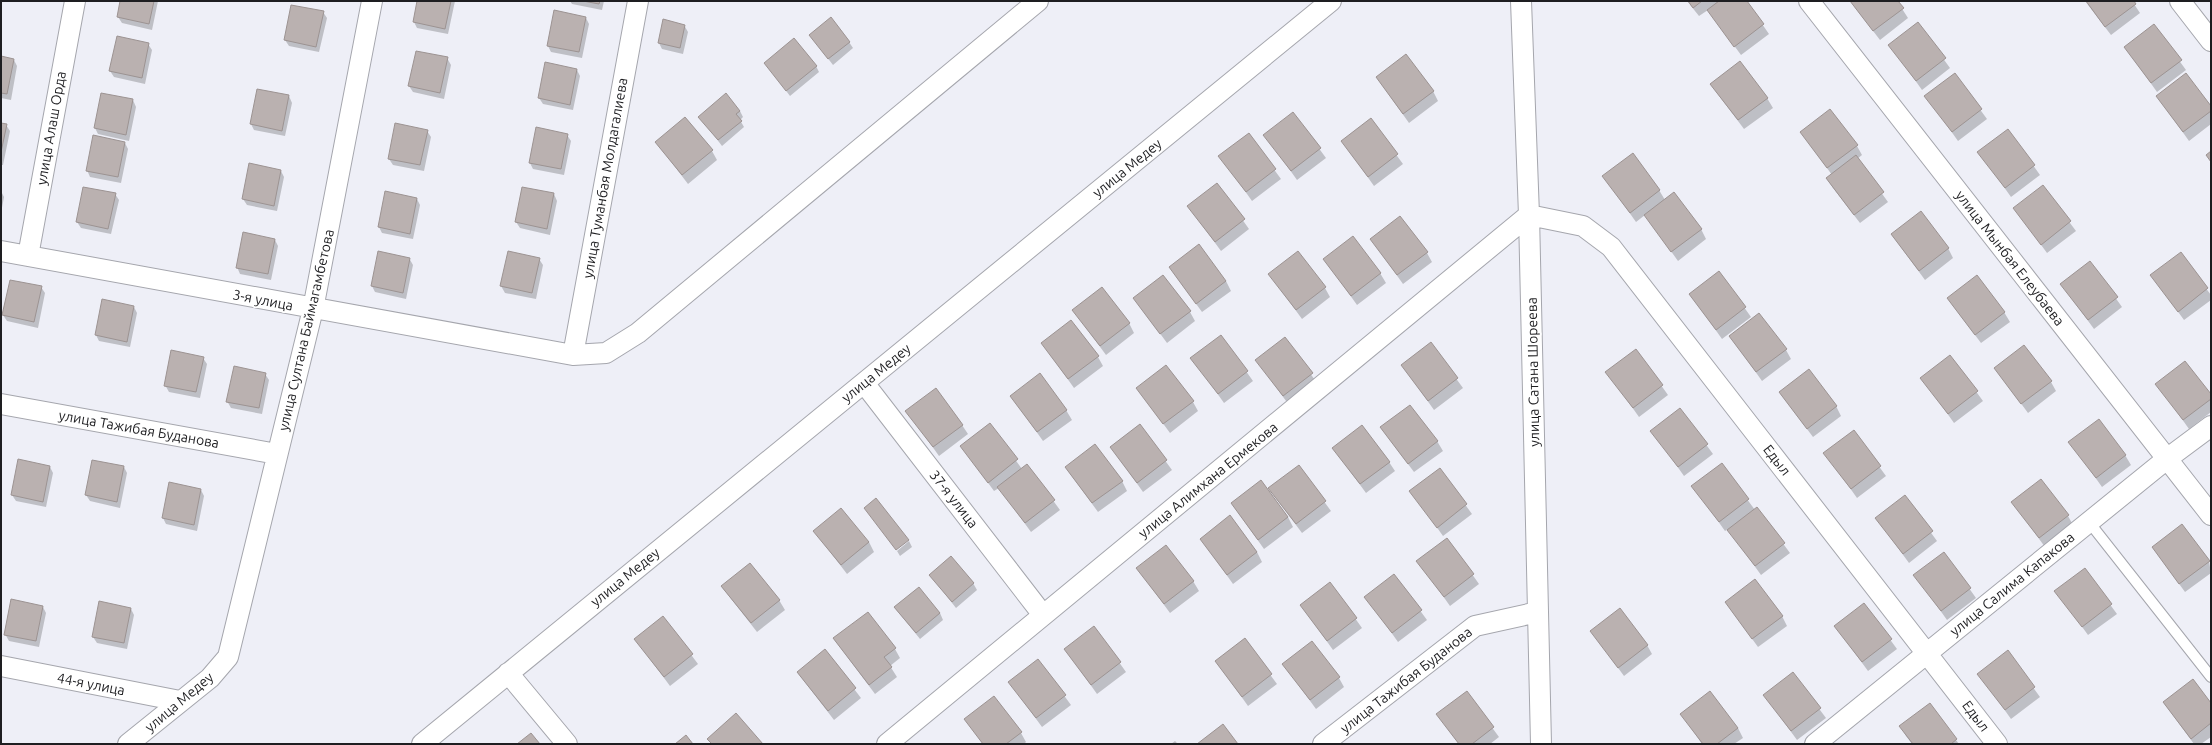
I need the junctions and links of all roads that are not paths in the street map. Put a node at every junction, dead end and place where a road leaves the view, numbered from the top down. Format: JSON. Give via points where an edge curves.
{"nodes":[{"id":1,"x":75,"y":1,"type":"edge"},
{"id":2,"x":372,"y":1,"type":"edge"},
{"id":3,"x":638,"y":1,"type":"edge"},
{"id":4,"x":1038,"y":1,"type":"edge"},
{"id":5,"x":1331,"y":1,"type":"edge"},
{"id":6,"x":1521,"y":1,"type":"edge"},
{"id":7,"x":1809,"y":1,"type":"edge"},
{"id":8,"x":2180,"y":1,"type":"edge"},
{"id":9,"x":2211,"y":41,"type":"edge"},
{"id":10,"x":1529,"y":215,"type":"junction"},
{"id":11,"x":1,"y":251,"type":"edge"},
{"id":12,"x":28,"y":256,"type":"junction"},
{"id":13,"x":313,"y":309,"type":"junction"},
{"id":14,"x":573,"y":355,"type":"junction"},
{"id":15,"x":864,"y":383,"type":"junction"},
{"id":16,"x":1,"y":404,"type":"edge"},
{"id":17,"x":2211,"y":426,"type":"edge"},
{"id":18,"x":277,"y":454,"type":"junction"},
{"id":19,"x":2168,"y":458,"type":"junction"},
{"id":20,"x":2211,"y":515,"type":"edge"},
{"id":21,"x":2089,"y":522,"type":"junction"},
{"id":22,"x":1538,"y":612,"type":"junction"},
{"id":23,"x":1044,"y":615,"type":"junction"},
{"id":24,"x":1928,"y":652,"type":"junction"},
{"id":25,"x":228,"y":657,"type":"joint"},
{"id":26,"x":1,"y":666,"type":"edge"},
{"id":27,"x":508,"y":673,"type":"junction"},
{"id":28,"x":2211,"y":677,"type":"edge"},
{"id":29,"x":180,"y":702,"type":"junction"},
{"id":30,"x":128,"y":744,"type":"edge"},
{"id":31,"x":422,"y":744,"type":"edge"},
{"id":32,"x":566,"y":744,"type":"edge"},
{"id":33,"x":887,"y":744,"type":"edge"},
{"id":34,"x":1323,"y":744,"type":"edge"},
{"id":35,"x":1541,"y":744,"type":"edge"},
{"id":36,"x":1815,"y":744,"type":"edge"},
{"id":37,"x":1998,"y":744,"type":"edge"}],
"edges":[{"from":1,"to":12,"type":"street","name":"улица Алаш Орда"},
{"from":2,"to":13,"type":"street","name":"улица Султана Баймагамбетова"},
{"from":3,"to":14,"type":"street","name":"улица Туманбая Молдагалиева"},
{"from":4,"to":14,"type":"street","via":[[638,333],[606,353]]},
{"from":5,"to":15,"type":"street","name":"улица Медеу"},
{"from":6,"to":10,"type":"street","name":"улица Сатана Шореева"},
{"from":7,"to":19,"type":"street","name":"улица Мынбая Елеубаева"},
{"from":8,"to":9,"type":"street"},
{"from":10,"to":22,"type":"street","name":"улица Сатана Шореева"},
{"from":10,"to":23,"type":"street","name":"улица Алимхана Ермекова"},
{"from":10,"to":24,"type":"street","name":"Едыл","via":[[1583,226],[1611,247]]},
{"from":11,"to":12,"type":"street","name":"3-я улица"},
{"from":12,"to":13,"type":"street","name":"3-я улица"},
{"from":13,"to":14,"type":"street","name":"3-я улица"},
{"from":13,"to":18,"type":"street","name":"улица Султана Баймагамбетова"},
{"from":15,"to":23,"type":"street","name":"37-я улица"},
{"from":15,"to":27,"type":"street","name":"улица Медеу"},
{"from":16,"to":18,"type":"street","name":"улица Тажибая Буданова"},
{"from":17,"to":19,"type":"street","name":"улица Салима Капакова"},
{"from":18,"to":25,"type":"street","name":"улица Султана Баймагамбетова"},
{"from":19,"to":20,"type":"street","name":"улица Мынбая Елеубаева"},
{"from":19,"to":21,"type":"street","name":"улица Салима Капакова"},
{"from":21,"to":24,"type":"street","name":"улица Салима Капакова"},
{"from":21,"to":28,"type":"lane"},
{"from":22,"to":34,"type":"street","name":"улица Тажибая Буданова","via":[[1474,626]]},
{"from":22,"to":35,"type":"street","name":"улица Сатана Шореева"},
{"from":23,"to":33,"type":"street","name":"улица Алимхана Ермекова"},
{"from":24,"to":36,"type":"street","name":"улица Салима Капакова"},
{"from":24,"to":37,"type":"street","name":"Едыл"},
{"from":25,"to":29,"type":"street","name":"улица Медеу","via":[[210,678]]},
{"from":26,"to":29,"type":"street","name":"44-я улица"},
{"from":27,"to":31,"type":"street","name":"улица Медеу"},
{"from":27,"to":32,"type":"street"},
{"from":29,"to":30,"type":"street","name":"улица Медеу"}]}
